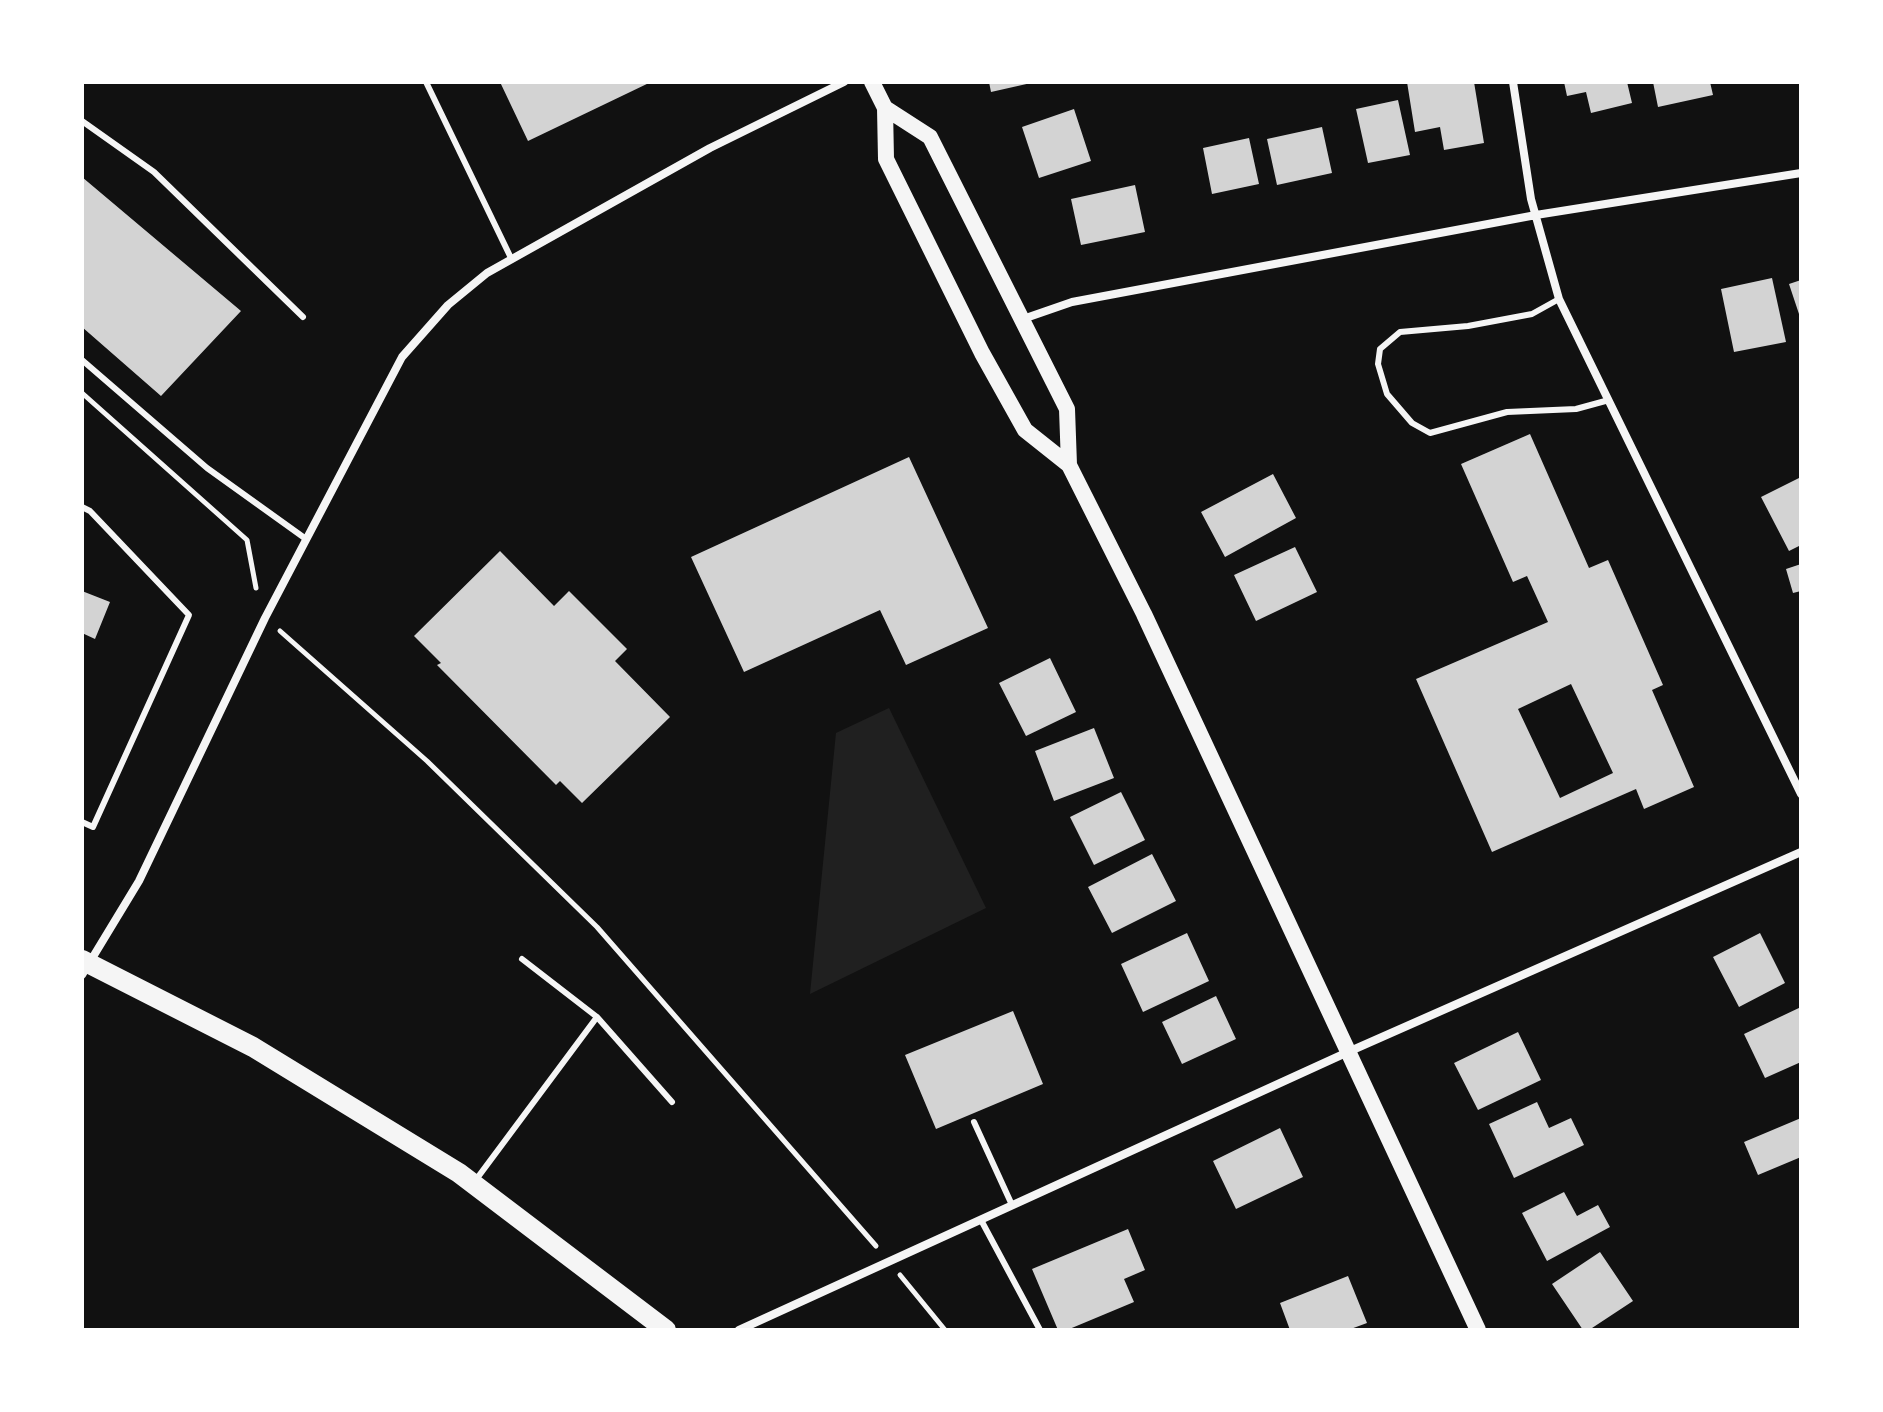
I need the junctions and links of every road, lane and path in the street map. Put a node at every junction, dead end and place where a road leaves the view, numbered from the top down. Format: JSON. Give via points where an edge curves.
{"nodes":[{"id":1,"x":426,"y":82,"type":"edge"},
{"id":2,"x":844,"y":82,"type":"edge"},
{"id":3,"x":872,"y":82,"type":"edge"},
{"id":4,"x":1513,"y":82,"type":"edge"},
{"id":5,"x":885,"y":108,"type":"junction"},
{"id":6,"x":82,"y":121,"type":"edge"},
{"id":7,"x":1801,"y":173,"type":"edge"},
{"id":8,"x":1536,"y":215,"type":"junction"},
{"id":9,"x":511,"y":258,"type":"junction"},
{"id":10,"x":1559,"y":299,"type":"junction"},
{"id":11,"x":303,"y":317,"type":"dead end"},
{"id":12,"x":1020,"y":320,"type":"junction"},
{"id":13,"x":82,"y":360,"type":"edge"},
{"id":14,"x":82,"y":393,"type":"edge"},
{"id":15,"x":1609,"y":400,"type":"junction"},
{"id":16,"x":1069,"y":465,"type":"junction"},
{"id":17,"x":82,"y":507,"type":"edge"},
{"id":18,"x":306,"y":539,"type":"junction"},
{"id":19,"x":265,"y":618,"type":"junction"},
{"id":20,"x":1801,"y":794,"type":"edge"},
{"id":21,"x":82,"y":822,"type":"edge"},
{"id":22,"x":1801,"y":852,"type":"edge"},
{"id":23,"x":522,"y":959,"type":"dead end"},
{"id":24,"x":85,"y":966,"type":"edge"},
{"id":25,"x":597,"y":1017,"type":"junction"},
{"id":26,"x":1348,"y":1052,"type":"junction"},
{"id":27,"x":672,"y":1102,"type":"dead end"},
{"id":28,"x":974,"y":1122,"type":"dead end"},
{"id":29,"x":473,"y":1183,"type":"junction"},
{"id":30,"x":1012,"y":1205,"type":"junction"},
{"id":31,"x":981,"y":1220,"type":"junction"},
{"id":32,"x":889,"y":1262,"type":"junction"},
{"id":33,"x":666,"y":1330,"type":"edge"},
{"id":34,"x":739,"y":1330,"type":"edge"},
{"id":35,"x":945,"y":1330,"type":"edge"},
{"id":36,"x":1040,"y":1330,"type":"edge"},
{"id":37,"x":1478,"y":1330,"type":"edge"}],
"edges":[{"from":1,"to":9,"type":"lane"},
{"from":2,"to":9,"type":"street","via":[[710,148]]},
{"from":3,"to":5,"type":"main road"},
{"from":4,"to":8,"type":"street"},
{"from":5,"to":12,"type":"main road","via":[[930,137]]},
{"from":5,"to":16,"type":"main road","via":[[886,159],[982,353],[1025,430]]},
{"from":6,"to":11,"type":"lane","via":[[154,172]]},
{"from":7,"to":8,"type":"street"},
{"from":8,"to":10,"type":"street"},
{"from":8,"to":12,"type":"street","via":[[1072,302]]},
{"from":9,"to":18,"type":"street","via":[[448,305],[402,357]]},
{"from":10,"to":15,"type":"street"},
{"from":10,"to":15,"type":"lane","via":[[1532,314],[1400,332],[1380,349],[1378,364],[1387,394],[1412,423],[1430,433],[1507,412],[1576,409]]},
{"from":12,"to":16,"type":"main road","via":[[1067,409]]},
{"from":13,"to":18,"type":"lane","via":[[207,468]]},
{"from":14,"to":19,"type":"path","via":[[247,540]]},
{"from":15,"to":20,"type":"street"},
{"from":16,"to":26,"type":"main road"},
{"from":17,"to":21,"type":"lane","via":[[189,615],[93,827]]},
{"from":18,"to":19,"type":"street"},
{"from":19,"to":24,"type":"street","via":[[139,881]]},
{"from":19,"to":32,"type":"path","via":[[427,761],[597,927]]},
{"from":22,"to":26,"type":"street"},
{"from":23,"to":25,"type":"lane"},
{"from":24,"to":29,"type":"main road","via":[[253,1047]]},
{"from":25,"to":27,"type":"lane"},
{"from":25,"to":29,"type":"lane"},
{"from":26,"to":30,"type":"street"},
{"from":26,"to":37,"type":"main road"},
{"from":28,"to":30,"type":"lane"},
{"from":29,"to":33,"type":"main road"},
{"from":30,"to":31,"type":"street"},
{"from":31,"to":32,"type":"street"},
{"from":31,"to":36,"type":"lane"},
{"from":32,"to":34,"type":"street"},
{"from":32,"to":35,"type":"path"}]}
